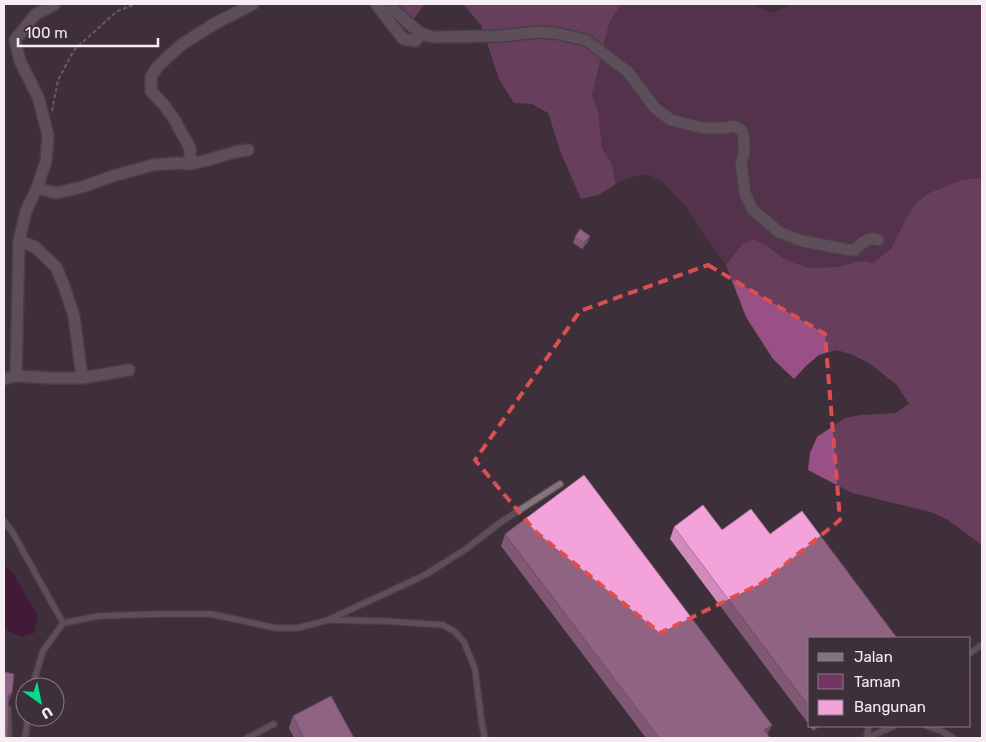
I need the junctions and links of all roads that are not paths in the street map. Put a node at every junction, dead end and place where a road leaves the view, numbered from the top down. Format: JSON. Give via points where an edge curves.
{"nodes":[{"id":1,"x":55,"y":4,"type":"edge"},
{"id":2,"x":253,"y":4,"type":"edge"},
{"id":3,"x":376,"y":4,"type":"edge"},
{"id":4,"x":390,"y":4,"type":"edge"},
{"id":5,"x":422,"y":34,"type":"junction"},
{"id":6,"x":248,"y":150,"type":"dead end"},
{"id":7,"x":190,"y":164,"type":"junction"},
{"id":8,"x":37,"y":188,"type":"junction"},
{"id":9,"x":878,"y":240,"type":"dead end"},
{"id":10,"x":19,"y":241,"type":"junction"},
{"id":11,"x":129,"y":370,"type":"dead end"},
{"id":12,"x":16,"y":376,"type":"junction"},
{"id":13,"x":82,"y":378,"type":"junction"},
{"id":14,"x":4,"y":379,"type":"edge"},
{"id":15,"x":560,"y":484,"type":"dead end"},
{"id":16,"x":4,"y":521,"type":"edge"},
{"id":17,"x":328,"y":620,"type":"junction"},
{"id":18,"x":63,"y":623,"type":"junction"},
{"id":19,"x":982,"y":645,"type":"edge"},
{"id":20,"x":971,"y":652,"type":"edge"},
{"id":21,"x":35,"y":677,"type":"edge"},
{"id":22,"x":8,"y":709,"type":"edge"},
{"id":23,"x":274,"y":724,"type":"dead end"},
{"id":24,"x":892,"y":727,"type":"edge"},
{"id":25,"x":930,"y":727,"type":"edge"},
{"id":26,"x":9,"y":738,"type":"edge"},
{"id":27,"x":247,"y":738,"type":"edge"},
{"id":28,"x":485,"y":738,"type":"edge"},
{"id":29,"x":866,"y":738,"type":"edge"},
{"id":30,"x":953,"y":738,"type":"edge"}],
"edges":[{"from":1,"to":8,"type":"street","via":[[35,15],[16,40],[20,61],[38,97],[48,135],[46,161]]},
{"from":2,"to":7,"type":"street","via":[[181,45],[151,77],[151,91],[174,119],[190,148]]},
{"from":3,"to":5,"type":"street","via":[[402,39],[415,41]]},
{"from":4,"to":5,"type":"street"},
{"from":5,"to":9,"type":"street","via":[[433,37],[500,36],[537,32],[586,40],[628,72],[655,108],[671,120],[703,128],[734,126],[742,131],[745,193],[752,208],[778,232],[802,241],[850,250],[855,250],[869,239]]},
{"from":6,"to":7,"type":"street"},
{"from":7,"to":8,"type":"street","via":[[153,165],[56,193]]},
{"from":8,"to":10,"type":"street","via":[[26,211]]},
{"from":10,"to":12,"type":"street"},
{"from":10,"to":13,"type":"street","via":[[35,247],[56,267],[74,316]]},
{"from":11,"to":13,"type":"street"},
{"from":12,"to":13,"type":"street"},
{"from":12,"to":14,"type":"street"},
{"from":15,"to":17,"type":"lane","via":[[425,575]]},
{"from":16,"to":18,"type":"lane"},
{"from":17,"to":18,"type":"lane","via":[[298,628],[276,628],[211,614],[158,614],[99,616]]},
{"from":17,"to":28,"type":"lane","via":[[443,625],[454,631],[464,642],[475,669]]},
{"from":18,"to":21,"type":"lane","via":[[43,650]]},
{"from":19,"to":20,"type":"lane"},
{"from":22,"to":26,"type":"lane"},
{"from":23,"to":27,"type":"lane"},
{"from":24,"to":29,"type":"lane"},
{"from":25,"to":30,"type":"lane"}]}
